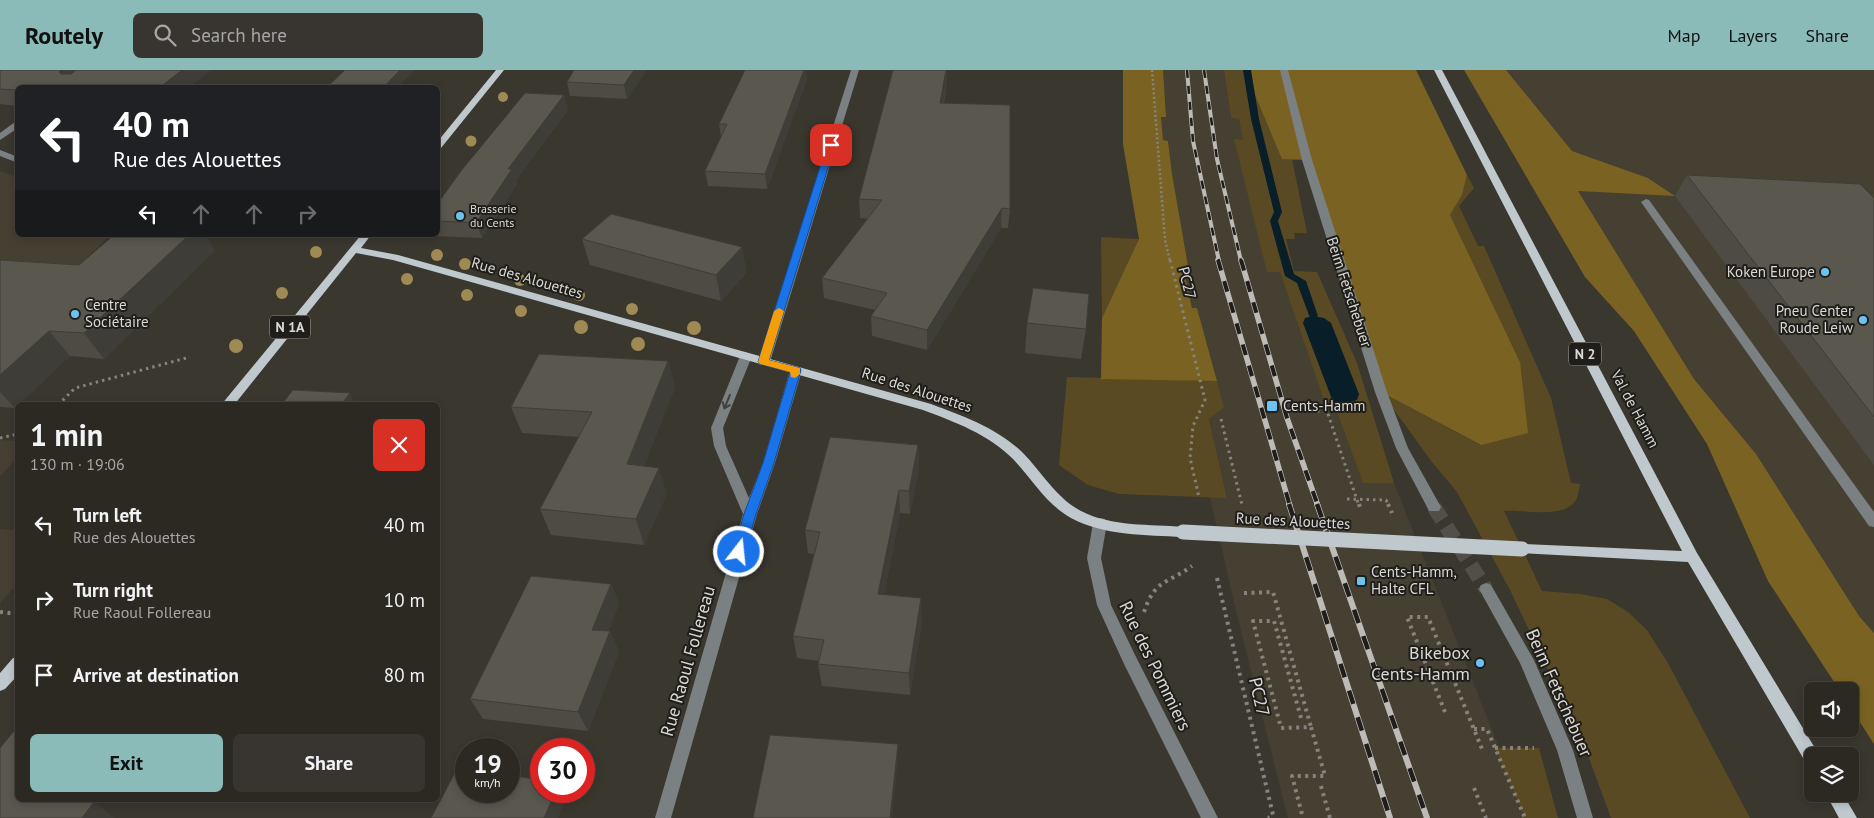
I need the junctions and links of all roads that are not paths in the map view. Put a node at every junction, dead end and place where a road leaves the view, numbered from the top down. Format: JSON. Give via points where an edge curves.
{"nodes":[{"id":1,"x":500,"y":70,"type":"edge"},
{"id":2,"x":855,"y":70,"type":"edge"},
{"id":3,"x":1284,"y":70,"type":"edge"},
{"id":4,"x":1438,"y":70,"type":"edge"},
{"id":5,"x":15,"y":126,"type":"edge"},
{"id":6,"x":0,"y":136,"type":"edge"},
{"id":7,"x":440,"y":144,"type":"edge"},
{"id":8,"x":0,"y":154,"type":"edge"},
{"id":9,"x":15,"y":159,"type":"edge"},
{"id":10,"x":1646,"y":202,"type":"dead end"},
{"id":11,"x":364,"y":237,"type":"edge"},
{"id":12,"x":354,"y":250,"type":"junction"},
{"id":13,"x":746,"y":356,"type":"junction"},
{"id":14,"x":764,"y":362,"type":"junction"},
{"id":15,"x":796,"y":370,"type":"junction"},
{"id":16,"x":229,"y":402,"type":"edge"},
{"id":17,"x":1434,"y":507,"type":"tunnel mouth"},
{"id":18,"x":750,"y":514,"type":"junction"},
{"id":19,"x":1874,"y":522,"type":"edge"},
{"id":20,"x":1100,"y":523,"type":"junction"},
{"id":21,"x":1692,"y":557,"type":"junction"},
{"id":22,"x":1486,"y":589,"type":"tunnel mouth"},
{"id":23,"x":15,"y":666,"type":"edge"},
{"id":24,"x":0,"y":684,"type":"edge"},
{"id":25,"x":1805,"y":747,"type":"edge"},
{"id":26,"x":1839,"y":802,"type":"edge"},
{"id":27,"x":663,"y":818,"type":"edge"},
{"id":28,"x":1210,"y":818,"type":"edge"},
{"id":29,"x":1585,"y":818,"type":"edge"},
{"id":30,"x":1849,"y":818,"type":"edge"}],
"edges":[{"from":1,"to":7,"type":"main road"},
{"from":2,"to":14,"type":"street"},
{"from":3,"to":17,"type":"street","name":"Beim Fetschebuer","via":[[1307,160],[1381,392],[1402,448]]},
{"from":4,"to":21,"type":"main road","name":"Val de Hamm","number":"N 2"},
{"from":5,"to":6,"type":"street"},
{"from":8,"to":9,"type":"street"},
{"from":10,"to":19,"type":"street"},
{"from":11,"to":12,"type":"main road","number":"N 1A"},
{"from":12,"to":13,"type":"main road","name":"Rue des Alouettes","via":[[404,260]]},
{"from":12,"to":16,"type":"main road","number":"N 1A"},
{"from":13,"to":14,"type":"main road","name":"Rue des Alouettes"},
{"from":13,"to":18,"type":"street","one_way":true,"via":[[717,428],[720,446]]},
{"from":14,"to":15,"type":"main road","name":"Rue des Alouettes"},
{"from":15,"to":18,"type":"street","name":"Rue Raoul Follereau","via":[[769,463]]},
{"from":15,"to":20,"type":"main road","name":"Rue des Alouettes","via":[[926,407],[974,425],[1010,449],[1056,501],[1076,515]]},
{"from":18,"to":27,"type":"street","name":"Rue Raoul Follereau"},
{"from":20,"to":21,"type":"main road","name":"Rue des Alouettes","bridge":true,"via":[[1183,532]]},
{"from":20,"to":28,"type":"street","name":"Rue des Pommiers","via":[[1094,558],[1104,605]]},
{"from":21,"to":25,"type":"main road","name":"Val de Hamm","number":"N 2"},
{"from":22,"to":29,"type":"street","name":"Beim Fetschebuer","via":[[1526,660],[1565,750]]},
{"from":23,"to":24,"type":"main road"},
{"from":26,"to":30,"type":"main road"}]}
